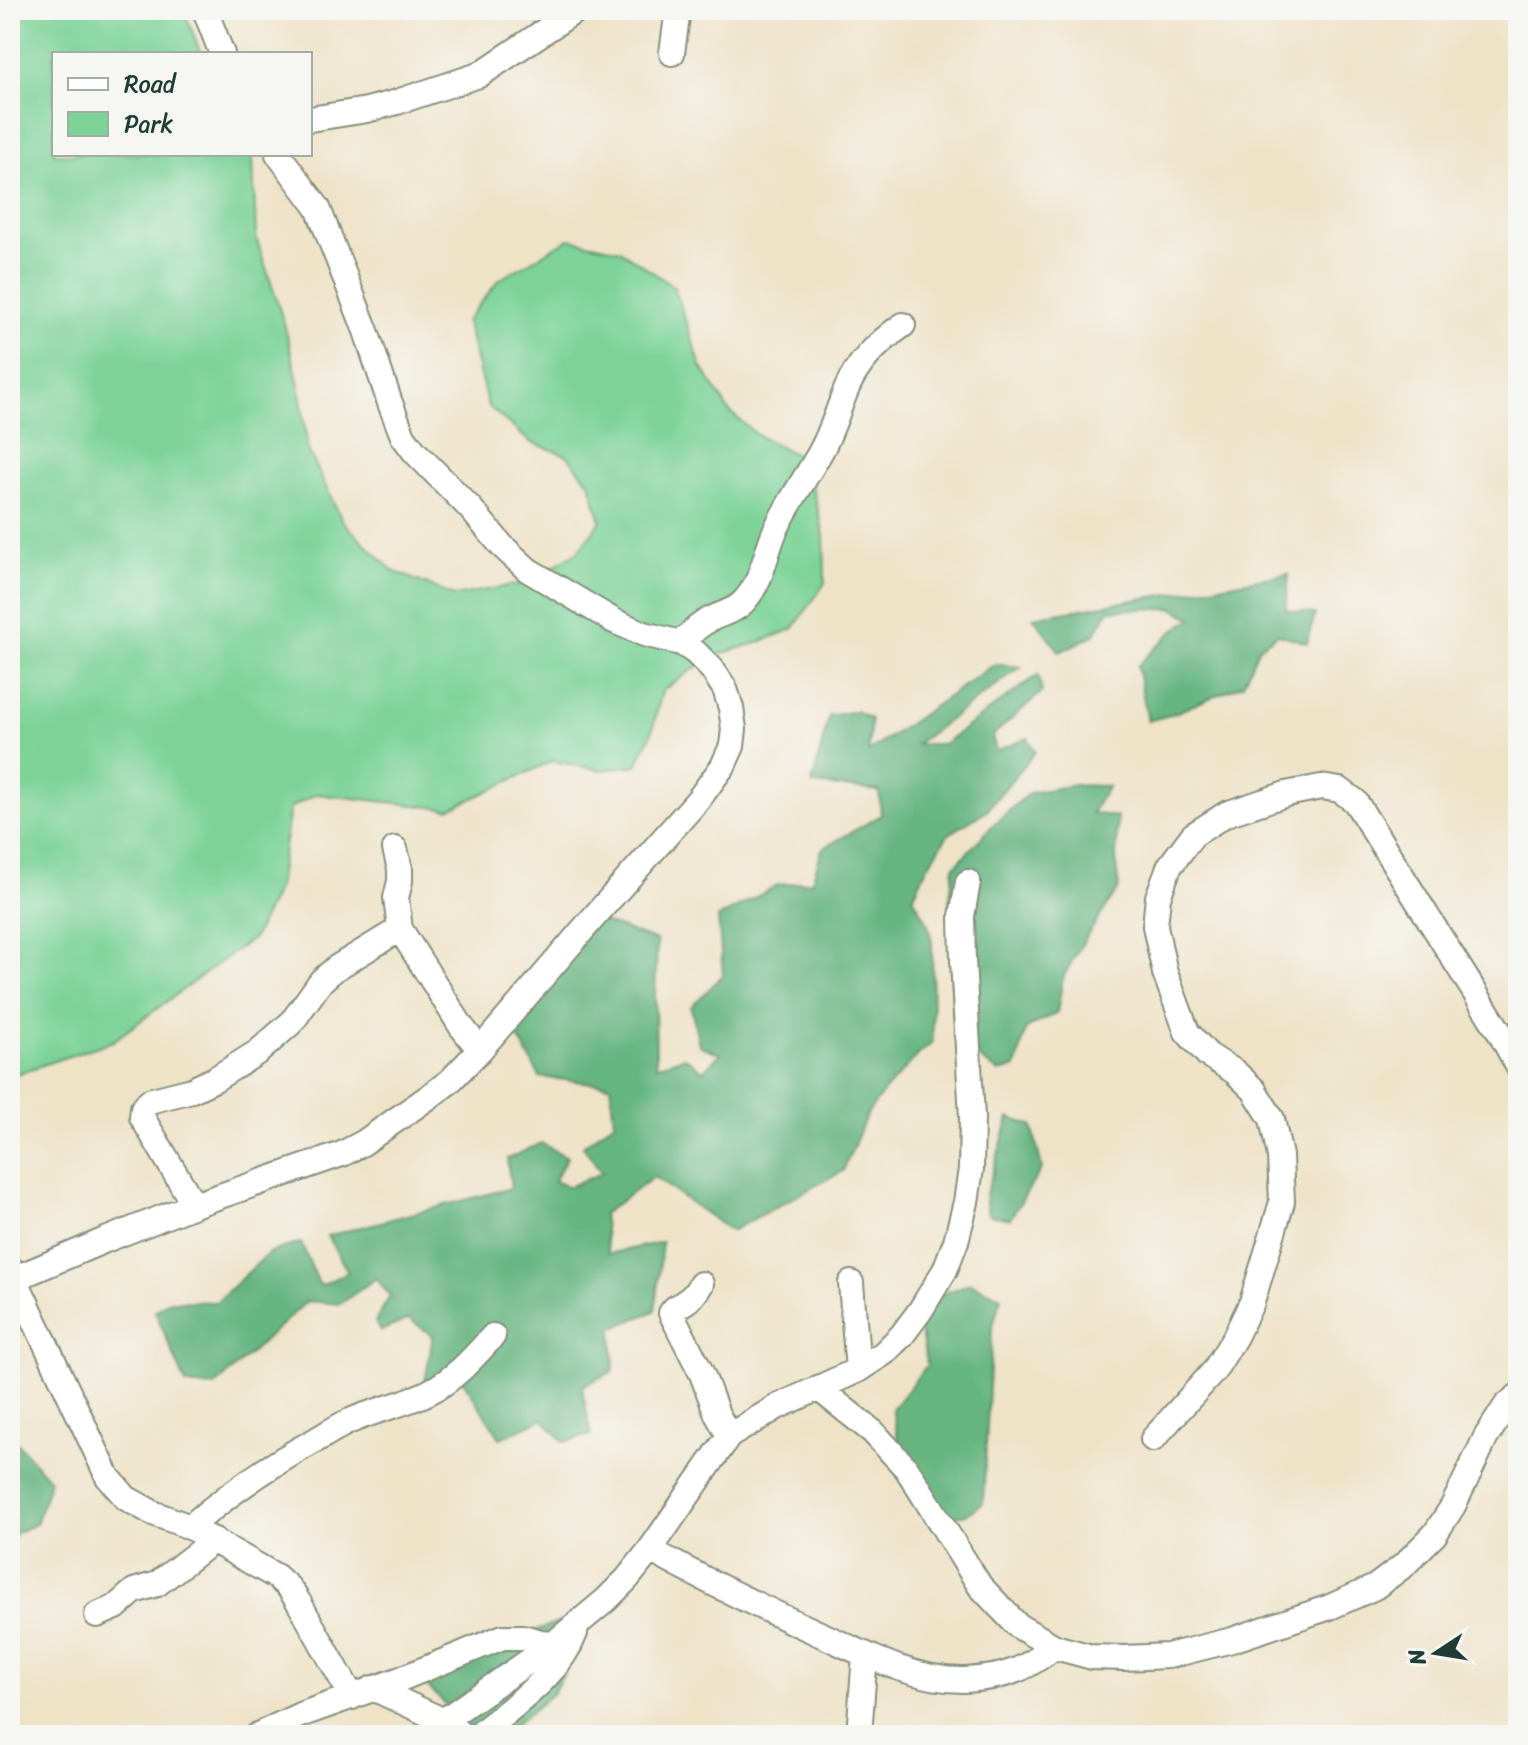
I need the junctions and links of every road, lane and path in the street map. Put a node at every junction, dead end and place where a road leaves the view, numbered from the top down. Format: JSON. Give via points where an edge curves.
{"nodes":[{"id":1,"x":205,"y":10,"type":"edge"},
{"id":2,"x":576,"y":10,"type":"edge"},
{"id":3,"x":678,"y":10,"type":"edge"},
{"id":4,"x":221,"y":52,"type":"edge"},
{"id":5,"x":672,"y":53,"type":"dead end"},
{"id":6,"x":312,"y":119,"type":"edge"},
{"id":7,"x":279,"y":156,"type":"edge"},
{"id":8,"x":903,"y":325,"type":"dead end"},
{"id":9,"x":681,"y":643,"type":"junction"},
{"id":10,"x":395,"y":849,"type":"dead end"},
{"id":11,"x":968,"y":882,"type":"dead end"},
{"id":12,"x":400,"y":929,"type":"junction"},
{"id":13,"x":480,"y":1050,"type":"junction"},
{"id":14,"x":1518,"y":1066,"type":"edge"},
{"id":15,"x":194,"y":1205,"type":"junction"},
{"id":16,"x":13,"y":1273,"type":"edge"},
{"id":17,"x":851,"y":1283,"type":"dead end"},
{"id":18,"x":701,"y":1284,"type":"dead end"},
{"id":19,"x":493,"y":1336,"type":"dead end"},
{"id":20,"x":858,"y":1370,"type":"junction"},
{"id":21,"x":818,"y":1388,"type":"junction"},
{"id":22,"x":1518,"y":1396,"type":"edge"},
{"id":23,"x":729,"y":1436,"type":"junction"},
{"id":24,"x":1153,"y":1439,"type":"dead end"},
{"id":25,"x":190,"y":1527,"type":"junction"},
{"id":26,"x":214,"y":1540,"type":"junction"},
{"id":27,"x":650,"y":1550,"type":"junction"},
{"id":28,"x":97,"y":1615,"type":"dead end"},
{"id":29,"x":578,"y":1623,"type":"junction"},
{"id":30,"x":552,"y":1645,"type":"junction"},
{"id":31,"x":1055,"y":1647,"type":"junction"},
{"id":32,"x":865,"y":1654,"type":"junction"},
{"id":33,"x":398,"y":1680,"type":"junction"},
{"id":34,"x":362,"y":1692,"type":"junction"},
{"id":35,"x":447,"y":1727,"type":"edge"},
{"id":36,"x":258,"y":1735,"type":"edge"},
{"id":37,"x":479,"y":1735,"type":"edge"},
{"id":38,"x":859,"y":1735,"type":"edge"}],
"edges":[{"from":1,"to":4,"type":"street"},
{"from":2,"to":6,"type":"street","via":[[479,75],[367,110]]},
{"from":3,"to":5,"type":"street"},
{"from":7,"to":9,"type":"street","via":[[318,208],[403,436],[414,451],[528,570],[614,621]]},
{"from":8,"to":9,"type":"street","via":[[860,365],[847,387],[822,450],[774,533],[763,569],[745,601]]},
{"from":9,"to":13,"type":"street","via":[[712,669],[725,689],[734,729],[723,766]]},
{"from":10,"to":12,"type":"street"},
{"from":11,"to":20,"type":"street","via":[[962,916],[972,1117],[966,1202],[945,1270],[920,1311],[884,1353]]},
{"from":12,"to":13,"type":"street"},
{"from":12,"to":15,"type":"street","via":[[336,968],[292,1022],[258,1052],[215,1079],[149,1101],[143,1108],[142,1117]]},
{"from":13,"to":15,"type":"street","via":[[450,1081],[363,1143]]},
{"from":14,"to":24,"type":"street","via":[[1355,801],[1340,790],[1321,787],[1286,794],[1226,814],[1193,835],[1169,867],[1158,897],[1155,926],[1165,973],[1187,1032],[1254,1090],[1272,1119],[1282,1202],[1252,1302],[1235,1337],[1214,1371]]},
{"from":15,"to":16,"type":"street"},
{"from":16,"to":25,"type":"street","via":[[108,1477],[126,1498]]},
{"from":17,"to":20,"type":"street"},
{"from":18,"to":23,"type":"street","via":[[671,1313]]},
{"from":19,"to":25,"type":"street","via":[[448,1380],[299,1449],[233,1491]]},
{"from":20,"to":21,"type":"street"},
{"from":21,"to":23,"type":"street"},
{"from":21,"to":31,"type":"street","via":[[873,1432],[907,1469],[980,1586],[1018,1626]]},
{"from":22,"to":31,"type":"street","via":[[1486,1437],[1435,1534],[1375,1587],[1232,1640],[1168,1656],[1092,1657]]},
{"from":23,"to":27,"type":"street"},
{"from":25,"to":26,"type":"street"},
{"from":26,"to":28,"type":"street","via":[[157,1584],[134,1591]]},
{"from":26,"to":34,"type":"street","via":[[289,1588]]},
{"from":27,"to":29,"type":"street"},
{"from":27,"to":32,"type":"street"},
{"from":29,"to":30,"type":"street"},
{"from":29,"to":37,"type":"street","via":[[559,1661]]},
{"from":30,"to":33,"type":"street","via":[[503,1637]]},
{"from":30,"to":35,"type":"street"},
{"from":31,"to":32,"type":"street","via":[[1020,1669],[967,1680],[909,1671]]},
{"from":32,"to":38,"type":"street"},
{"from":33,"to":34,"type":"street"},
{"from":33,"to":35,"type":"street"},
{"from":34,"to":35,"type":"street"},
{"from":34,"to":36,"type":"street"}]}
